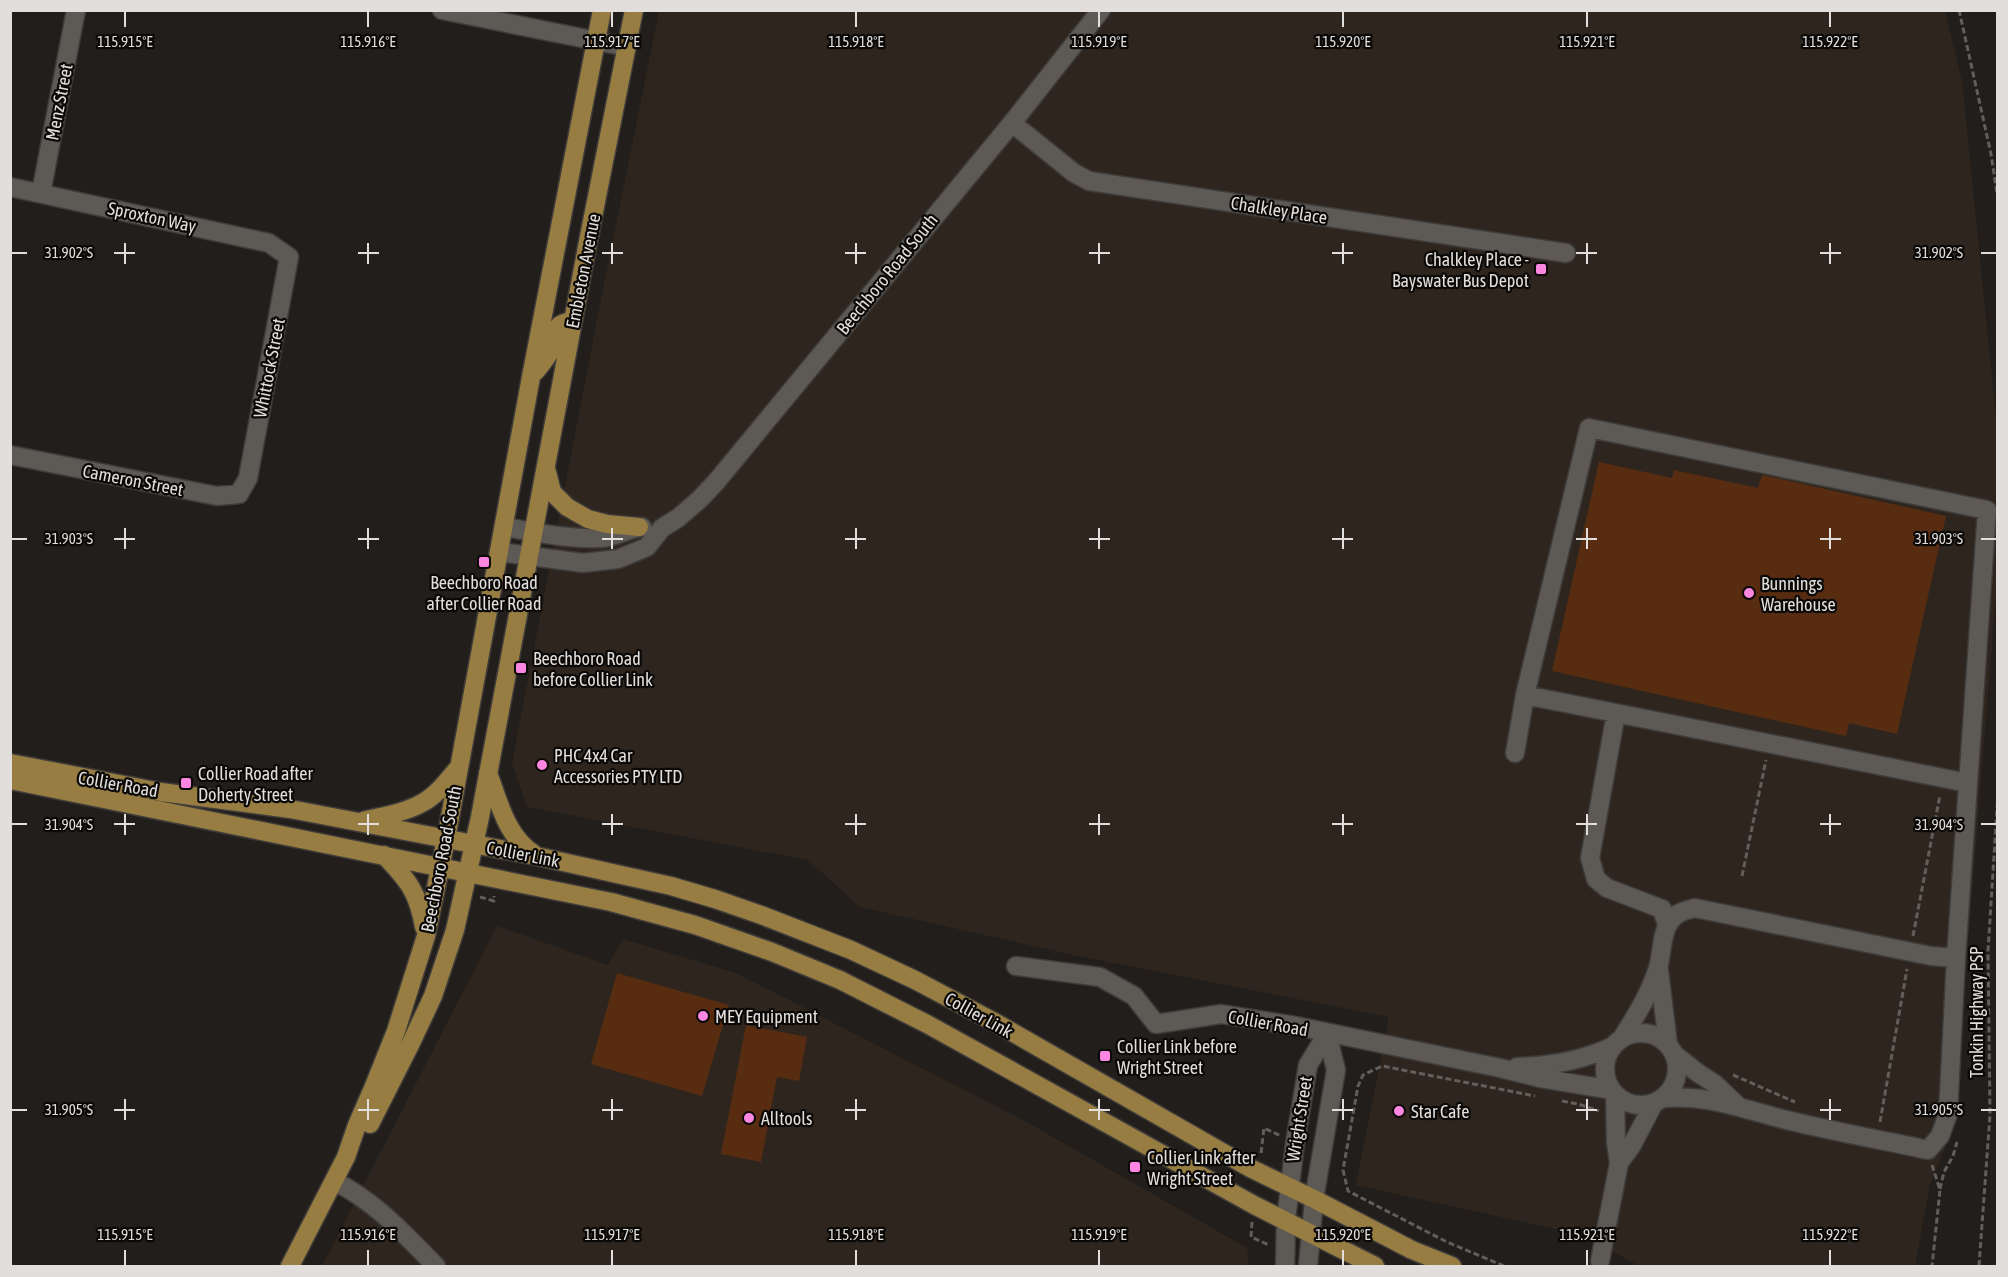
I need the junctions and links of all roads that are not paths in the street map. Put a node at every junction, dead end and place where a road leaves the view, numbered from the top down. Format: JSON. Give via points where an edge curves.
{"nodes":[{"id":1,"x":76,"y":10,"type":"edge"},
{"id":2,"x":442,"y":10,"type":"edge"},
{"id":3,"x":602,"y":10,"type":"edge"},
{"id":4,"x":634,"y":10,"type":"edge"},
{"id":5,"x":1101,"y":10,"type":"edge"},
{"id":6,"x":596,"y":41,"type":"junction"},
{"id":7,"x":627,"y":47,"type":"junction"},
{"id":8,"x":1012,"y":123,"type":"junction"},
{"id":9,"x":10,"y":187,"type":"edge"},
{"id":10,"x":41,"y":193,"type":"junction"},
{"id":11,"x":1566,"y":254,"type":"dead end"},
{"id":12,"x":289,"y":257,"type":"joint"},
{"id":13,"x":573,"y":321,"type":"junction"},
{"id":14,"x":531,"y":377,"type":"junction"},
{"id":15,"x":10,"y":455,"type":"edge"},
{"id":16,"x":545,"y":467,"type":"junction"},
{"id":17,"x":248,"y":478,"type":"joint"},
{"id":18,"x":504,"y":527,"type":"junction"},
{"id":19,"x":639,"y":527,"type":"junction"},
{"id":20,"x":662,"y":528,"type":"junction"},
{"id":21,"x":534,"y":532,"type":"junction"},
{"id":22,"x":499,"y":552,"type":"junction"},
{"id":23,"x":530,"y":556,"type":"junction"},
{"id":24,"x":1525,"y":695,"type":"junction"},
{"id":25,"x":1616,"y":713,"type":"junction"},
{"id":26,"x":1515,"y":753,"type":"dead end"},
{"id":27,"x":10,"y":763,"type":"edge"},
{"id":28,"x":459,"y":767,"type":"junction"},
{"id":29,"x":488,"y":771,"type":"junction"},
{"id":30,"x":10,"y":780,"type":"edge"},
{"id":31,"x":1968,"y":783,"type":"junction"},
{"id":32,"x":359,"y":822,"type":"junction"},
{"id":33,"x":446,"y":839,"type":"junction"},
{"id":34,"x":474,"y":845,"type":"junction"},
{"id":35,"x":384,"y":855,"type":"junction"},
{"id":36,"x":536,"y":856,"type":"junction"},
{"id":37,"x":440,"y":867,"type":"junction"},
{"id":38,"x":468,"y":873,"type":"junction"},
{"id":39,"x":1667,"y":925,"type":"junction"},
{"id":40,"x":426,"y":936,"type":"junction"},
{"id":41,"x":1956,"y":958,"type":"junction"},
{"id":42,"x":1016,"y":966,"type":"dead end"},
{"id":43,"x":1659,"y":966,"type":"junction"},
{"id":44,"x":1327,"y":1034,"type":"junction"},
{"id":45,"x":1617,"y":1042,"type":"junction"},
{"id":46,"x":1671,"y":1049,"type":"junction"},
{"id":47,"x":1500,"y":1068,"type":"junction"},
{"id":48,"x":1614,"y":1092,"type":"junction"},
{"id":49,"x":1659,"y":1100,"type":"junction"},
{"id":50,"x":1737,"y":1105,"type":"junction"},
{"id":51,"x":346,"y":1157,"type":"junction"},
{"id":52,"x":1619,"y":1163,"type":"junction"},
{"id":53,"x":334,"y":1181,"type":"junction"},
{"id":54,"x":1290,"y":1187,"type":"junction"},
{"id":55,"x":1314,"y":1199,"type":"junction"},
{"id":56,"x":1286,"y":1220,"type":"junction"},
{"id":57,"x":1310,"y":1233,"type":"junction"},
{"id":58,"x":1600,"y":1261,"type":"dead end"},
{"id":59,"x":290,"y":1266,"type":"edge"},
{"id":60,"x":436,"y":1266,"type":"edge"},
{"id":61,"x":1285,"y":1266,"type":"edge"},
{"id":62,"x":1308,"y":1266,"type":"edge"},
{"id":63,"x":1375,"y":1266,"type":"edge"},
{"id":64,"x":1452,"y":1266,"type":"edge"}],
"edges":[{"from":1,"to":10,"type":"street","name":"Menz Street"},
{"from":2,"to":6,"type":"street"},
{"from":3,"to":6,"type":"main road","name":"Embleton Avenue"},
{"from":4,"to":7,"type":"main road","name":"Embleton Avenue"},
{"from":5,"to":8,"type":"street","name":"Beechboro Road South"},
{"from":6,"to":7,"type":"street"},
{"from":6,"to":14,"type":"main road","name":"Embleton Avenue"},
{"from":7,"to":13,"type":"main road","name":"Embleton Avenue"},
{"from":8,"to":11,"type":"street","name":"Chalkley Place","via":[[1089,181]]},
{"from":8,"to":20,"type":"street","name":"Beechboro Road South","via":[[716,482]]},
{"from":9,"to":10,"type":"street","name":"Sproxton Way"},
{"from":10,"to":12,"type":"street","name":"Sproxton Way","via":[[269,243]]},
{"from":12,"to":17,"type":"street","name":"Whittock Street"},
{"from":13,"to":14,"type":"main road","via":[[558,326],[551,350]]},
{"from":13,"to":16,"type":"main road","name":"Embleton Avenue"},
{"from":14,"to":18,"type":"main road","name":"Embleton Avenue"},
{"from":15,"to":17,"type":"street","name":"Cameron Street","via":[[218,496],[239,494]]},
{"from":16,"to":19,"type":"main road","via":[[552,492],[567,507],[588,519]]},
{"from":16,"to":21,"type":"main road","name":"Embleton Avenue"},
{"from":18,"to":21,"type":"street"},
{"from":18,"to":22,"type":"main road","name":"Beechboro Road South"},
{"from":19,"to":20,"type":"street"},
{"from":19,"to":21,"type":"street","via":[[604,538]]},
{"from":20,"to":23,"type":"street","name":"Beechboro Road South","via":[[647,547],[618,559],[583,563]]},
{"from":21,"to":23,"type":"main road","name":"Beechboro Road South"},
{"from":22,"to":23,"type":"street","name":"Beechboro Road South"},
{"from":22,"to":28,"type":"main road","name":"Beechboro Road South"},
{"from":23,"to":29,"type":"main road","name":"Beechboro Road South"},
{"from":24,"to":25,"type":"street"},
{"from":24,"to":26,"type":"street"},
{"from":24,"to":31,"type":"street","via":[[1589,428],[1987,510]]},
{"from":25,"to":31,"type":"street"},
{"from":25,"to":39,"type":"street","via":[[1590,858],[1596,879],[1607,888],[1662,909]]},
{"from":27,"to":32,"type":"main road","name":"Collier Road","via":[[149,790]]},
{"from":28,"to":32,"type":"main road","via":[[422,803]]},
{"from":28,"to":33,"type":"main road","name":"Beechboro Road South"},
{"from":29,"to":34,"type":"main road","name":"Beechboro Road South"},
{"from":29,"to":36,"type":"main road","via":[[516,839]]},
{"from":30,"to":35,"type":"main road","name":"Collier Road"},
{"from":31,"to":41,"type":"street"},
{"from":32,"to":33,"type":"main road","name":"Collier Road"},
{"from":33,"to":34,"type":"main road","name":"Collier Road"},
{"from":33,"to":37,"type":"main road","name":"Beechboro Road South"},
{"from":34,"to":36,"type":"main road","name":"Collier Link"},
{"from":34,"to":38,"type":"main road","name":"Beechboro Road South"},
{"from":35,"to":37,"type":"main road","name":"Collier Road"},
{"from":35,"to":40,"type":"main road","via":[[412,886]]},
{"from":36,"to":54,"type":"main road","name":"Collier Link","via":[[715,898],[851,950],[998,1024]]},
{"from":37,"to":38,"type":"main road","name":"Collier Road"},
{"from":37,"to":40,"type":"main road","name":"Beechboro Road South"},
{"from":38,"to":51,"type":"main road","name":"Beechboro Road South","via":[[455,930],[433,996],[366,1130]]},
{"from":38,"to":56,"type":"main road","name":"Collier Link","via":[[652,912],[772,952],[840,980]]},
{"from":39,"to":41,"type":"street","via":[[1678,912],[1695,908]]},
{"from":39,"to":43,"type":"street"},
{"from":40,"to":51,"type":"main road","name":"Beechboro Road South","via":[[396,1031]]},
{"from":41,"to":50,"type":"street","via":[[1948,1114],[1940,1136],[1928,1150],[1789,1121]]},
{"from":42,"to":44,"type":"street","name":"Collier Road","via":[[1100,977],[1134,996],[1156,1024],[1221,1014]]},
{"from":43,"to":45,"type":"street","via":[[1637,1014]]},
{"from":43,"to":46,"type":"street"},
{"from":44,"to":47,"type":"street","name":"Collier Road"},
{"from":44,"to":54,"type":"street","name":"Wright Street","via":[[1308,1065]]},
{"from":44,"to":55,"type":"street","name":"Wright Street","via":[[1336,1070]]},
{"from":45,"to":46,"type":"street","via":[[1634,1033],[1646,1033],[1658,1037]]},
{"from":45,"to":47,"type":"street","name":"Collier Road","via":[[1593,1055],[1549,1066]]},
{"from":45,"to":48,"type":"street","via":[[1604,1068]]},
{"from":46,"to":49,"type":"street","via":[[1677,1066],[1676,1078],[1672,1089]]},
{"from":46,"to":50,"type":"street"},
{"from":47,"to":48,"type":"street","name":"Collier Road"},
{"from":48,"to":49,"type":"street","via":[[1630,1104],[1642,1106]]},
{"from":48,"to":52,"type":"street"},
{"from":49,"to":50,"type":"street","via":[[1684,1096]]},
{"from":49,"to":52,"type":"street"},
{"from":51,"to":53,"type":"main road","name":"Beechboro Road South"},
{"from":52,"to":58,"type":"street"},
{"from":53,"to":59,"type":"main road","name":"Beechboro Road South"},
{"from":53,"to":60,"type":"street","via":[[374,1205]]},
{"from":54,"to":55,"type":"main road","name":"Collier Link"},
{"from":54,"to":56,"type":"street","name":"Wright Street"},
{"from":55,"to":57,"type":"street","name":"Wright Street"},
{"from":55,"to":64,"type":"main road","name":"Collier Link","via":[[1412,1250]]},
{"from":56,"to":57,"type":"main road","name":"Collier Link"},
{"from":56,"to":61,"type":"street","name":"Wright Street"},
{"from":57,"to":62,"type":"street","name":"Wright Street"},
{"from":57,"to":63,"type":"main road","name":"Collier Link"}]}
